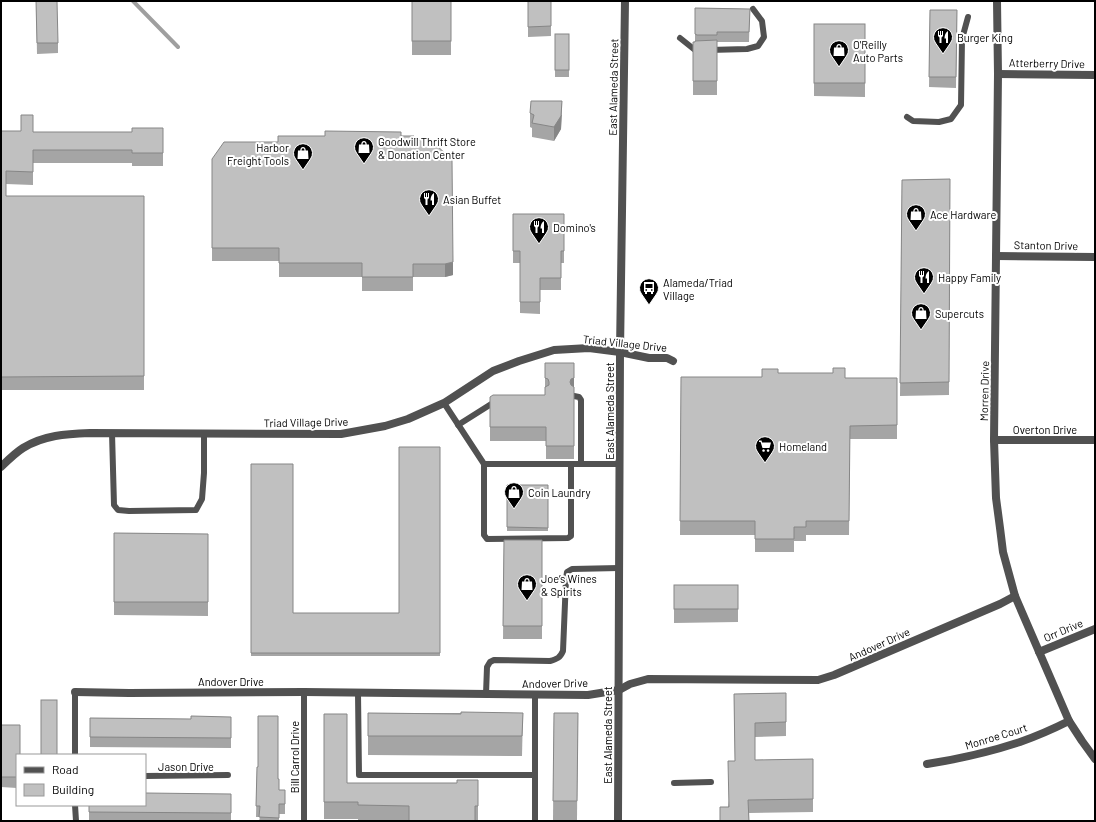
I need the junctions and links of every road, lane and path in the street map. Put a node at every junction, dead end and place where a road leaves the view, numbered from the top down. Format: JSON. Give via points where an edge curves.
{"nodes":[{"id":1,"x":625,"y":1,"type":"edge"},
{"id":2,"x":997,"y":1,"type":"edge"},
{"id":3,"x":753,"y":9,"type":"dead end"},
{"id":4,"x":968,"y":17,"type":"dead end"},
{"id":5,"x":680,"y":38,"type":"dead end"},
{"id":6,"x":998,"y":74,"type":"junction"},
{"id":7,"x":1095,"y":75,"type":"edge"},
{"id":8,"x":907,"y":117,"type":"dead end"},
{"id":9,"x":996,"y":256,"type":"junction"},
{"id":10,"x":1095,"y":257,"type":"edge"},
{"id":11,"x":620,"y":352,"type":"junction"},
{"id":12,"x":673,"y":360,"type":"dead end"},
{"id":13,"x":504,"y":396,"type":"edge"},
{"id":14,"x":576,"y":397,"type":"edge"},
{"id":15,"x":444,"y":404,"type":"junction"},
{"id":16,"x":458,"y":425,"type":"junction"},
{"id":17,"x":112,"y":433,"type":"junction"},
{"id":18,"x":204,"y":434,"type":"junction"},
{"id":19,"x":994,"y":440,"type":"junction"},
{"id":20,"x":1095,"y":440,"type":"edge"},
{"id":21,"x":484,"y":464,"type":"junction"},
{"id":22,"x":571,"y":464,"type":"junction"},
{"id":23,"x":581,"y":464,"type":"junction"},
{"id":24,"x":620,"y":464,"type":"junction"},
{"id":25,"x":1,"y":466,"type":"edge"},
{"id":26,"x":619,"y":568,"type":"junction"},
{"id":27,"x":1015,"y":596,"type":"junction"},
{"id":28,"x":1095,"y":629,"type":"edge"},
{"id":29,"x":1039,"y":652,"type":"junction"},
{"id":30,"x":619,"y":690,"type":"junction"},
{"id":31,"x":75,"y":692,"type":"joint"},
{"id":32,"x":304,"y":692,"type":"junction"},
{"id":33,"x":358,"y":693,"type":"junction"},
{"id":34,"x":486,"y":694,"type":"junction"},
{"id":35,"x":535,"y":695,"type":"junction"},
{"id":36,"x":1069,"y":721,"type":"junction"},
{"id":37,"x":75,"y":754,"type":"edge"},
{"id":38,"x":1095,"y":759,"type":"edge"},
{"id":39,"x":927,"y":764,"type":"dead end"},
{"id":40,"x":228,"y":775,"type":"dead end"},
{"id":41,"x":535,"y":775,"type":"junction"},
{"id":42,"x":146,"y":776,"type":"edge"},
{"id":43,"x":711,"y":782,"type":"dead end"},
{"id":44,"x":674,"y":783,"type":"dead end"},
{"id":45,"x":75,"y":806,"type":"edge"},
{"id":46,"x":76,"y":821,"type":"edge"},
{"id":47,"x":304,"y":821,"type":"edge"},
{"id":48,"x":535,"y":821,"type":"edge"},
{"id":49,"x":618,"y":821,"type":"edge"}],
"edges":[{"from":1,"to":11,"type":"street","name":"East Alameda Street"},
{"from":2,"to":6,"type":"street","name":"Morren Drive"},
{"from":3,"to":5,"type":"lane","via":[[762,20],[764,37],[758,46],[748,49],[695,50]]},
{"from":4,"to":8,"type":"lane","via":[[962,39],[961,105],[951,119],[939,122],[913,121]]},
{"from":6,"to":7,"type":"street","name":"Atterberry Drive"},
{"from":6,"to":9,"type":"street","name":"Morren Drive"},
{"from":9,"to":10,"type":"street","name":"Stanton Drive"},
{"from":9,"to":19,"type":"street","name":"Morren Drive"},
{"from":11,"to":12,"type":"street","name":"Triad Village Drive"},
{"from":11,"to":15,"type":"street","name":"Triad Village Drive","via":[[589,348],[554,350],[494,371]]},
{"from":11,"to":24,"type":"street","name":"East Alameda Street"},
{"from":13,"to":16,"type":"lane"},
{"from":14,"to":23,"type":"lane","via":[[581,400]]},
{"from":15,"to":16,"type":"lane"},
{"from":15,"to":18,"type":"street","name":"Triad Village Drive","via":[[385,426],[341,434]]},
{"from":16,"to":21,"type":"lane"},
{"from":17,"to":18,"type":"street","name":"Triad Village Drive"},
{"from":17,"to":18,"type":"lane","via":[[114,505],[118,510],[129,512],[196,510],[202,499]]},
{"from":17,"to":25,"type":"street","name":"Triad Village Drive","via":[[48,437],[22,449]]},
{"from":19,"to":20,"type":"street","name":"Overton Drive"},
{"from":19,"to":27,"type":"street","name":"Morren Drive","via":[[1000,528]]},
{"from":21,"to":22,"type":"lane"},
{"from":21,"to":22,"type":"lane","via":[[484,535],[487,539],[571,536]]},
{"from":22,"to":23,"type":"lane"},
{"from":23,"to":24,"type":"lane"},
{"from":24,"to":26,"type":"street","name":"East Alameda Street"},
{"from":26,"to":30,"type":"street","name":"East Alameda Street"},
{"from":26,"to":34,"type":"lane","via":[[572,569],[567,572],[561,656],[550,661],[490,662],[487,666]]},
{"from":27,"to":29,"type":"street","name":"Morren Drive"},
{"from":27,"to":30,"type":"street","name":"Andover Drive","via":[[818,680],[648,679]]},
{"from":28,"to":29,"type":"street","name":"Orr Drive"},
{"from":29,"to":36,"type":"street","name":"Morren Drive"},
{"from":30,"to":35,"type":"street","name":"Andover Drive","via":[[588,695]]},
{"from":30,"to":49,"type":"street","name":"East Alameda Street"},
{"from":31,"to":32,"type":"street","name":"Andover Drive"},
{"from":31,"to":37,"type":"lane"},
{"from":32,"to":33,"type":"street","name":"Andover Drive"},
{"from":32,"to":47,"type":"lane","name":"Bill Carrol Drive"},
{"from":33,"to":34,"type":"street","name":"Andover Drive"},
{"from":33,"to":41,"type":"lane","via":[[359,775]]},
{"from":34,"to":35,"type":"street","name":"Andover Drive"},
{"from":35,"to":41,"type":"lane"},
{"from":36,"to":38,"type":"street","name":"Morren Drive"},
{"from":36,"to":39,"type":"street","name":"Monroe Court","via":[[1028,739],[993,750]]},
{"from":40,"to":42,"type":"lane","name":"Jason Drive"},
{"from":41,"to":48,"type":"lane"},
{"from":43,"to":44,"type":"lane"},
{"from":45,"to":46,"type":"lane"}]}
